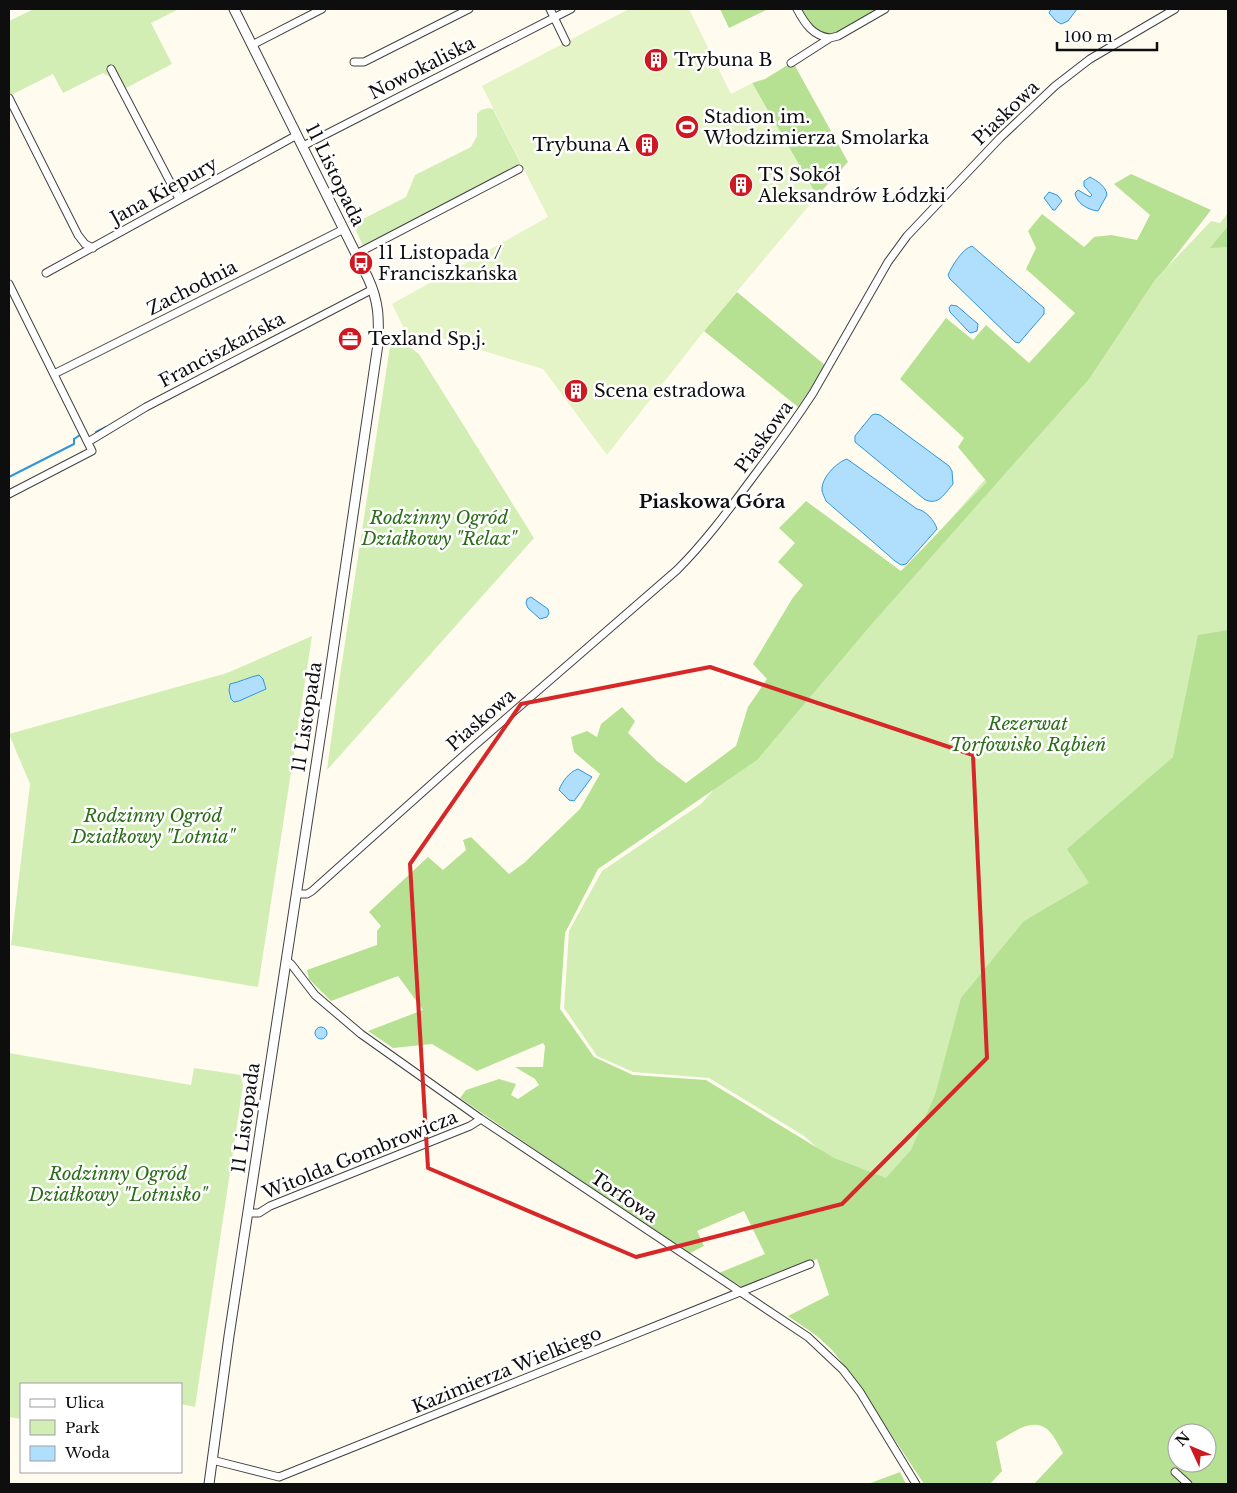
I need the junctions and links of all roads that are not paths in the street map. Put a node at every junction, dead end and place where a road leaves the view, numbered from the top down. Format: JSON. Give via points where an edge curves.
{"nodes":[{"id":1,"x":234,"y":9,"type":"edge"},
{"id":2,"x":322,"y":9,"type":"edge"},
{"id":3,"x":469,"y":9,"type":"edge"},
{"id":4,"x":550,"y":9,"type":"edge"},
{"id":5,"x":571,"y":9,"type":"edge"},
{"id":6,"x":797,"y":9,"type":"edge"},
{"id":7,"x":885,"y":9,"type":"edge"},
{"id":8,"x":1175,"y":9,"type":"edge"},
{"id":9,"x":554,"y":17,"type":"junction"},
{"id":10,"x":830,"y":38,"type":"junction"},
{"id":11,"x":566,"y":42,"type":"dead end"},
{"id":12,"x":252,"y":45,"type":"junction"},
{"id":13,"x":354,"y":62,"type":"dead end"},
{"id":14,"x":790,"y":63,"type":"dead end"},
{"id":15,"x":112,"y":69,"type":"dead end"},
{"id":16,"x":9,"y":98,"type":"edge"},
{"id":17,"x":297,"y":135,"type":"junction"},
{"id":18,"x":303,"y":146,"type":"junction"},
{"id":19,"x":519,"y":169,"type":"dead end"},
{"id":20,"x":179,"y":200,"type":"junction"},
{"id":21,"x":344,"y":229,"type":"junction"},
{"id":22,"x":93,"y":248,"type":"junction"},
{"id":23,"x":356,"y":254,"type":"junction"},
{"id":24,"x":46,"y":273,"type":"dead end"},
{"id":25,"x":9,"y":284,"type":"edge"},
{"id":26,"x":373,"y":289,"type":"junction"},
{"id":27,"x":54,"y":374,"type":"junction"},
{"id":28,"x":88,"y":442,"type":"junction"},
{"id":29,"x":9,"y":494,"type":"edge"},
{"id":30,"x":296,"y":894,"type":"junction"},
{"id":31,"x":286,"y":961,"type":"junction"},
{"id":32,"x":481,"y":1119,"type":"junction"},
{"id":33,"x":248,"y":1213,"type":"junction"},
{"id":34,"x":810,"y":1264,"type":"dead end"},
{"id":35,"x":741,"y":1292,"type":"junction"},
{"id":36,"x":212,"y":1460,"type":"junction"},
{"id":37,"x":1176,"y":1473,"type":"edge"},
{"id":38,"x":209,"y":1484,"type":"edge"},
{"id":39,"x":916,"y":1484,"type":"edge"},
{"id":40,"x":1188,"y":1484,"type":"edge"}],
"edges":[{"from":1,"to":12,"type":"street","name":"11 Listopada"},
{"from":2,"to":12,"type":"street"},
{"from":3,"to":13,"type":"street","via":[[364,62]]},
{"from":4,"to":9,"type":"street"},
{"from":5,"to":9,"type":"street","name":"Nowokaliska"},
{"from":6,"to":10,"type":"street","via":[[814,32]]},
{"from":7,"to":10,"type":"street"},
{"from":8,"to":30,"type":"street","name":"Piaskowa","via":[[1090,59],[1055,86],[1000,138],[907,236],[888,262],[799,414],[695,552],[312,891]]},
{"from":9,"to":11,"type":"street"},
{"from":9,"to":18,"type":"street","name":"Nowokaliska"},
{"from":10,"to":14,"type":"street"},
{"from":12,"to":17,"type":"street","name":"11 Listopada"},
{"from":15,"to":20,"type":"street"},
{"from":16,"to":22,"type":"street","via":[[78,235]]},
{"from":17,"to":18,"type":"street","name":"11 Listopada"},
{"from":17,"to":20,"type":"street","name":"Jana Kiepury"},
{"from":18,"to":21,"type":"street","name":"11 Listopada"},
{"from":19,"to":23,"type":"street"},
{"from":20,"to":22,"type":"street","name":"Jana Kiepury"},
{"from":21,"to":23,"type":"street","name":"11 Listopada"},
{"from":21,"to":27,"type":"street","name":"Zachodnia"},
{"from":22,"to":24,"type":"street","name":"Jana Kiepury"},
{"from":23,"to":26,"type":"street","name":"11 Listopada"},
{"from":25,"to":27,"type":"street"},
{"from":26,"to":28,"type":"street","name":"Franciszkańska","via":[[146,407]]},
{"from":26,"to":30,"type":"street","name":"11 Listopada","via":[[378,309],[378,344]]},
{"from":27,"to":28,"type":"street"},
{"from":28,"to":29,"type":"street","via":[[92,451]]},
{"from":30,"to":31,"type":"street","name":"11 Listopada"},
{"from":31,"to":32,"type":"street","name":"Torfowa","via":[[315,995],[361,1034]]},
{"from":31,"to":33,"type":"street","name":"11 Listopada"},
{"from":32,"to":33,"type":"street","name":"Witolda Gombrowicza","via":[[259,1213]]},
{"from":32,"to":35,"type":"street","name":"Torfowa"},
{"from":33,"to":36,"type":"street","name":"11 Listopada"},
{"from":34,"to":35,"type":"street","name":"Kazimierza Wielkiego"},
{"from":35,"to":36,"type":"street","name":"Kazimierza Wielkiego","via":[[279,1477]]},
{"from":35,"to":39,"type":"street","name":"Torfowa","via":[[808,1337],[843,1370]]},
{"from":36,"to":38,"type":"street","name":"11 Listopada"},
{"from":37,"to":40,"type":"street"}]}
